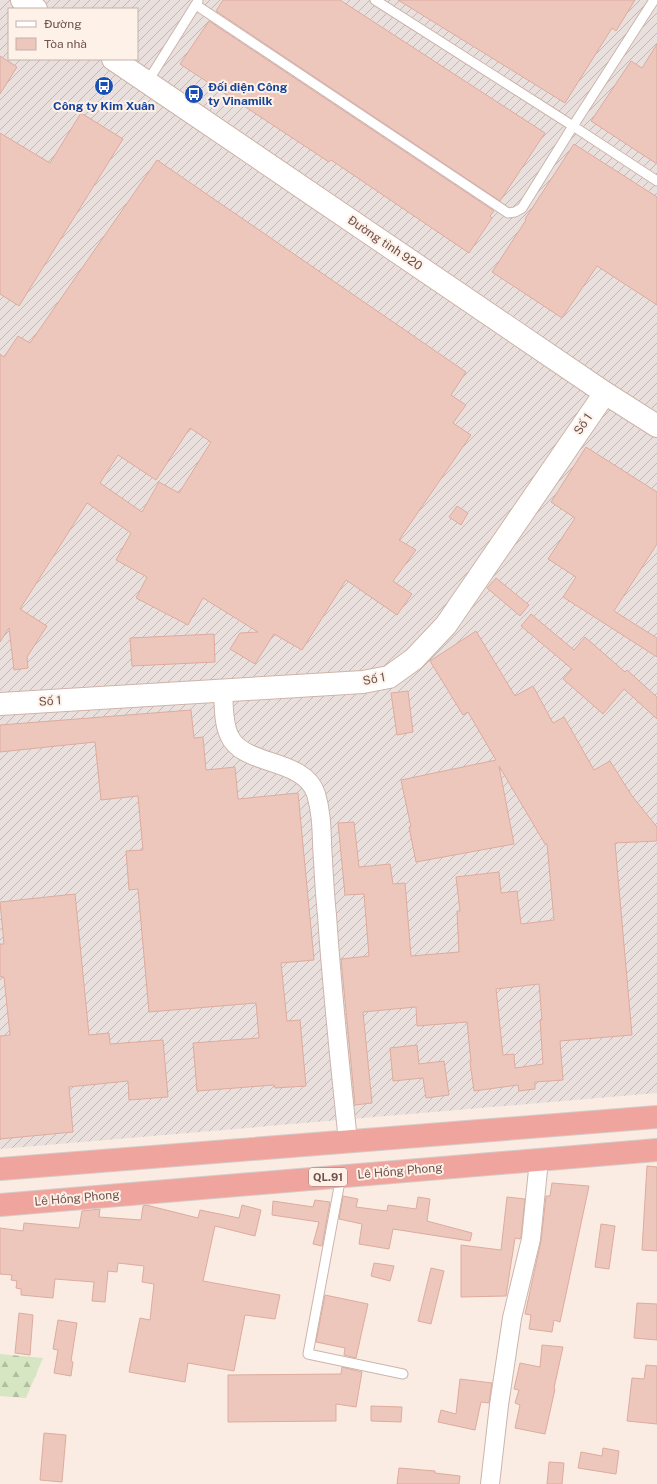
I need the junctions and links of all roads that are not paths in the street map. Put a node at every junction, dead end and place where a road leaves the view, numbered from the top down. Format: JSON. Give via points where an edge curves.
{"nodes":[{"id":1,"x":22,"y":0,"type":"edge"},
{"id":2,"x":375,"y":0,"type":"edge"},
{"id":3,"x":654,"y":0,"type":"edge"},
{"id":4,"x":197,"y":2,"type":"edge"},
{"id":5,"x":34,"y":8,"type":"edge"},
{"id":6,"x":115,"y":60,"type":"edge"},
{"id":7,"x":148,"y":81,"type":"junction"},
{"id":8,"x":573,"y":126,"type":"junction"},
{"id":9,"x":657,"y":181,"type":"edge"},
{"id":10,"x":605,"y":393,"type":"junction"},
{"id":11,"x":657,"y":426,"type":"edge"},
{"id":12,"x":223,"y":690,"type":"junction"},
{"id":13,"x":0,"y":704,"type":"edge"},
{"id":14,"x":657,"y":1116,"type":"edge"},
{"id":15,"x":348,"y":1141,"type":"junction"},
{"id":16,"x":657,"y":1150,"type":"edge"},
{"id":17,"x":539,"y":1160,"type":"junction"},
{"id":18,"x":0,"y":1169,"type":"edge"},
{"id":19,"x":341,"y":1176,"type":"junction"},
{"id":20,"x":0,"y":1205,"type":"edge"},
{"id":21,"x":403,"y":1374,"type":"dead end"},
{"id":22,"x":490,"y":1484,"type":"edge"}],
"edges":[{"from":1,"to":5,"type":"street"},
{"from":2,"to":8,"type":"lane"},
{"from":3,"to":8,"type":"lane"},
{"from":4,"to":7,"type":"lane"},
{"from":4,"to":8,"type":"lane","via":[[508,213],[522,208]]},
{"from":6,"to":7,"type":"street","name":"Đường tỉnh 920"},
{"from":7,"to":10,"type":"street","name":"Đường tỉnh 920"},
{"from":8,"to":9,"type":"lane"},
{"from":10,"to":11,"type":"street","name":"Đường tỉnh 920"},
{"from":10,"to":12,"type":"street","name":"Số 1","via":[[446,625],[414,659],[389,677],[363,682]]},
{"from":12,"to":13,"type":"street","name":"Số 1"},
{"from":12,"to":15,"type":"street","via":[[229,736],[238,747],[305,778],[315,793],[322,823],[333,1000]]},
{"from":14,"to":15,"type":"highway"},
{"from":15,"to":18,"type":"highway"},
{"from":16,"to":17,"type":"highway","name":"Lê Hồng Phong","number":"QL.91"},
{"from":17,"to":19,"type":"highway","name":"Lê Hồng Phong","number":"QL.91"},
{"from":17,"to":22,"type":"street","via":[[531,1239],[512,1318]]},
{"from":19,"to":20,"type":"highway","name":"Lê Hồng Phong","number":"QL.91"},
{"from":19,"to":21,"type":"lane","via":[[308,1354]]}]}
